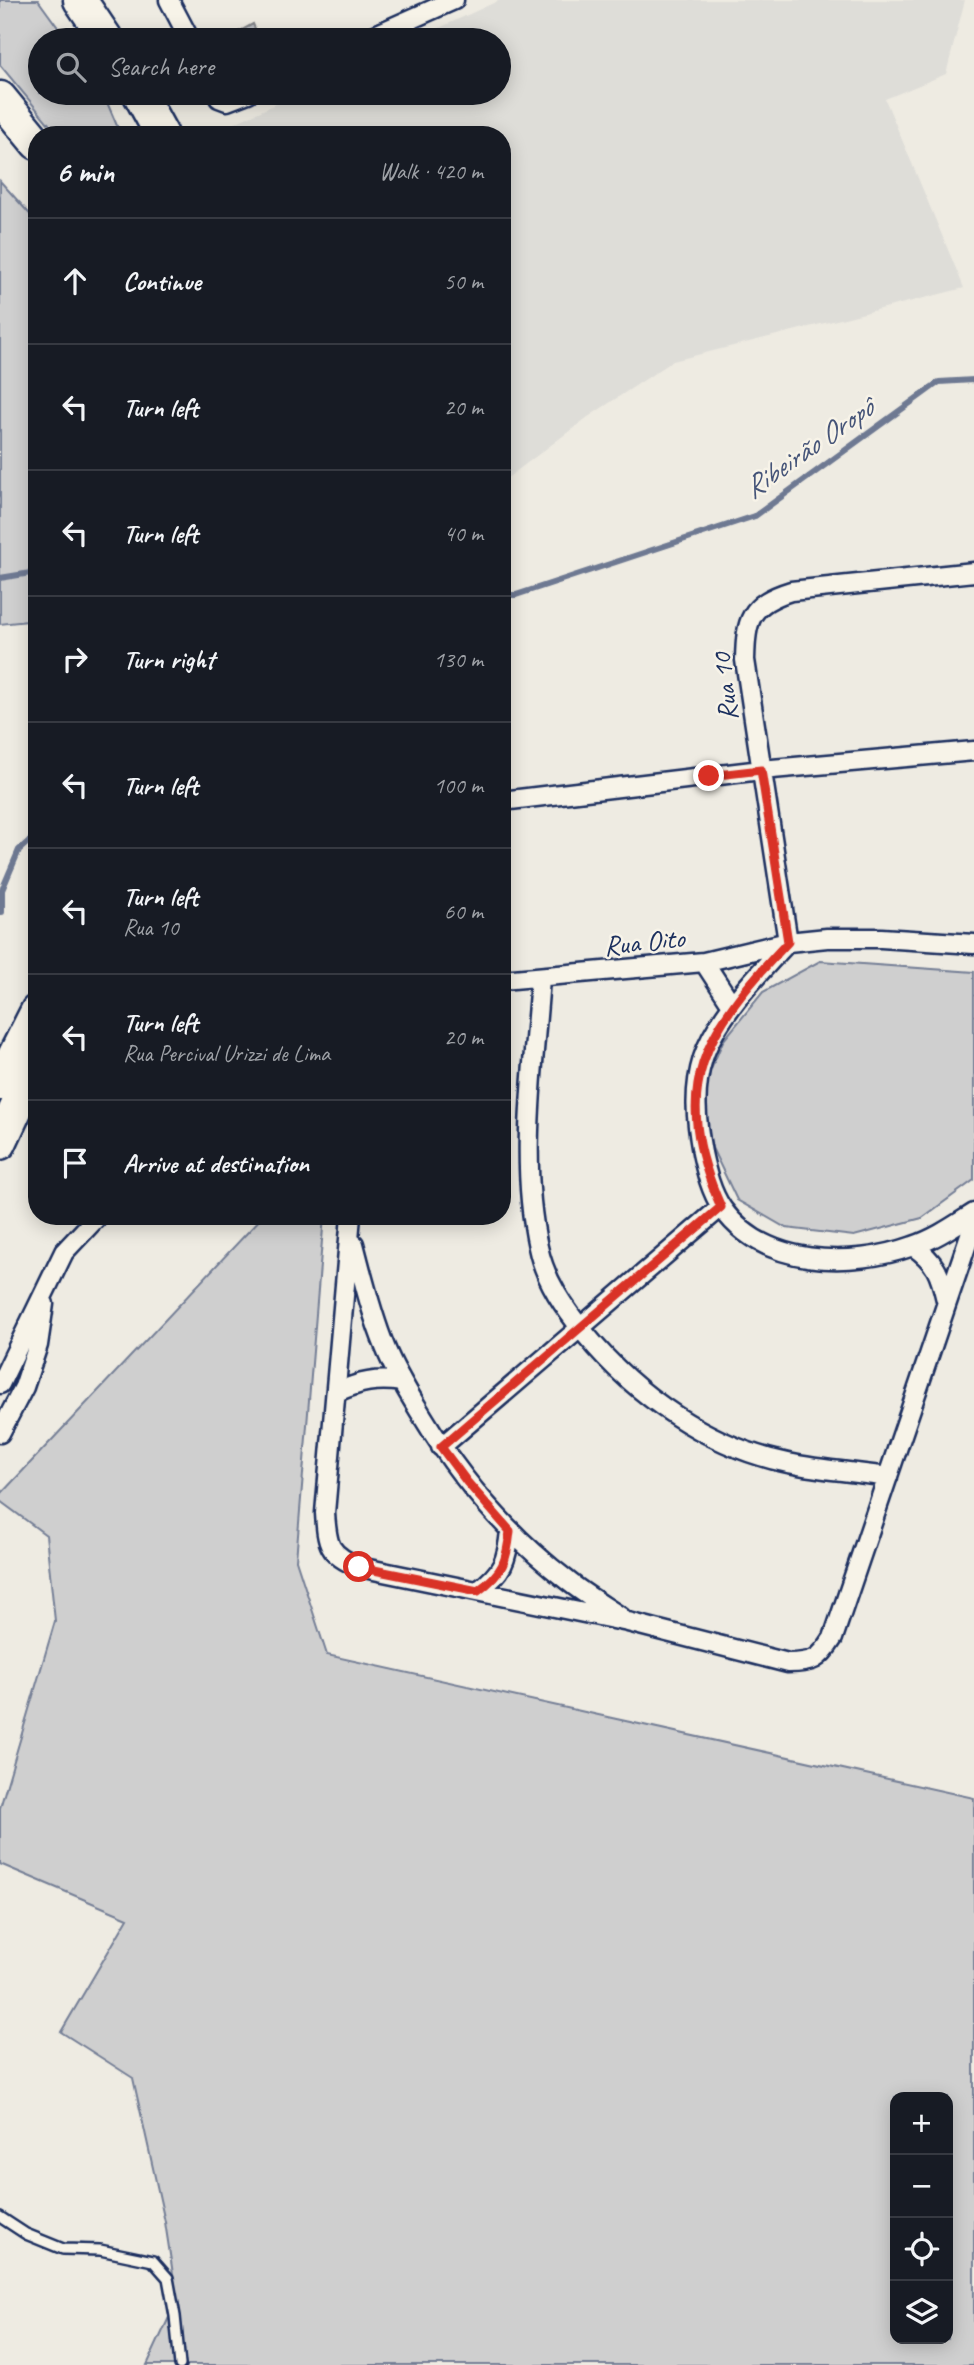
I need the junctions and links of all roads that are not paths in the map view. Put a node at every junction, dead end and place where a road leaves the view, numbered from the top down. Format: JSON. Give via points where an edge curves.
{"nodes":[{"id":1,"x":80,"y":0,"type":"edge"},
{"id":2,"x":169,"y":0,"type":"edge"},
{"id":3,"x":448,"y":1,"type":"edge"},
{"id":4,"x":99,"y":28,"type":"edge"},
{"id":5,"x":184,"y":28,"type":"edge"},
{"id":6,"x":390,"y":28,"type":"edge"},
{"id":7,"x":0,"y":98,"type":"edge"},
{"id":8,"x":146,"y":105,"type":"edge"},
{"id":9,"x":157,"y":126,"type":"edge"},
{"id":10,"x":28,"y":132,"type":"edge"},
{"id":11,"x":974,"y":572,"type":"edge"},
{"id":12,"x":974,"y":751,"type":"edge"},
{"id":13,"x":761,"y":770,"type":"junction"},
{"id":14,"x":511,"y":800,"type":"edge"},
{"id":15,"x":788,"y":942,"type":"junction"},
{"id":16,"x":974,"y":944,"type":"edge"},
{"id":17,"x":704,"y":962,"type":"junction"},
{"id":18,"x":540,"y":978,"type":"junction"},
{"id":19,"x":511,"y":980,"type":"edge"},
{"id":20,"x":732,"y":1005,"type":"junction"},
{"id":21,"x":28,"y":1029,"type":"edge"},
{"id":22,"x":28,"y":1082,"type":"edge"},
{"id":23,"x":0,"y":1084,"type":"edge"},
{"id":24,"x":0,"y":1143,"type":"edge"},
{"id":25,"x":721,"y":1207,"type":"junction"},
{"id":26,"x":974,"y":1213,"type":"edge"},
{"id":27,"x":974,"y":1223,"type":"edge"},
{"id":28,"x":90,"y":1225,"type":"edge"},
{"id":29,"x":350,"y":1225,"type":"edge"},
{"id":30,"x":350,"y":1225,"type":"edge"},
{"id":31,"x":913,"y":1247,"type":"junction"},
{"id":32,"x":47,"y":1287,"type":"junction"},
{"id":33,"x":946,"y":1300,"type":"junction"},
{"id":34,"x":581,"y":1329,"type":"junction"},
{"id":35,"x":401,"y":1382,"type":"junction"},
{"id":36,"x":0,"y":1384,"type":"edge"},
{"id":37,"x":337,"y":1392,"type":"junction"},
{"id":38,"x":0,"y":1433,"type":"edge"},
{"id":39,"x":441,"y":1447,"type":"junction"},
{"id":40,"x":888,"y":1477,"type":"junction"},
{"id":41,"x":510,"y":1531,"type":"junction"},
{"id":42,"x":478,"y":1591,"type":"junction"},
{"id":43,"x":628,"y":1622,"type":"junction"},
{"id":44,"x":0,"y":2217,"type":"edge"},
{"id":45,"x":180,"y":2365,"type":"edge"}],
"edges":[{"from":1,"to":4,"type":"highway"},
{"from":2,"to":5,"type":"street"},
{"from":3,"to":6,"type":"street"},
{"from":7,"to":10,"type":"highway"},
{"from":8,"to":9,"type":"highway"},
{"from":11,"to":13,"type":"street","name":"Rua 10","via":[[791,591],[759,606],[749,619],[744,660]]},
{"from":12,"to":13,"type":"street"},
{"from":13,"to":14,"type":"street"},
{"from":13,"to":15,"type":"street","name":"Rua 10"},
{"from":15,"to":16,"type":"street","name":"Rua Oito","via":[[881,938]]},
{"from":15,"to":17,"type":"street","name":"Rua Oito"},
{"from":15,"to":20,"type":"street"},
{"from":17,"to":18,"type":"street","name":"Rua Oito"},
{"from":17,"to":20,"type":"street"},
{"from":18,"to":19,"type":"street","name":"Rua Oito"},
{"from":18,"to":34,"type":"street","via":[[529,1167],[533,1211],[546,1272]]},
{"from":20,"to":25,"type":"street","via":[[704,1055],[695,1090],[706,1174]]},
{"from":21,"to":23,"type":"highway"},
{"from":22,"to":24,"type":"highway"},
{"from":25,"to":31,"type":"street","via":[[741,1229],[799,1256],[844,1260]]},
{"from":25,"to":34,"type":"street"},
{"from":26,"to":31,"type":"street"},
{"from":27,"to":33,"type":"street"},
{"from":28,"to":32,"type":"street","via":[[64,1252]]},
{"from":29,"to":35,"type":"street","via":[[369,1302]]},
{"from":30,"to":37,"type":"street"},
{"from":31,"to":33,"type":"street","via":[[937,1269]]},
{"from":32,"to":36,"type":"street"},
{"from":32,"to":38,"type":"street","via":[[38,1345],[24,1387]]},
{"from":33,"to":40,"type":"street"},
{"from":34,"to":39,"type":"street"},
{"from":34,"to":40,"type":"street","via":[[609,1363],[649,1397],[696,1427],[742,1449],[787,1463]]},
{"from":35,"to":37,"type":"street","via":[[370,1380]]},
{"from":35,"to":39,"type":"street"},
{"from":37,"to":42,"type":"street","via":[[325,1513],[328,1545],[359,1567]]},
{"from":39,"to":41,"type":"street"},
{"from":40,"to":43,"type":"street","via":[[833,1638],[817,1658],[788,1663]]},
{"from":41,"to":42,"type":"street","via":[[505,1564]]},
{"from":41,"to":43,"type":"street","via":[[568,1582]]},
{"from":42,"to":43,"type":"street"},
{"from":44,"to":45,"type":"lane","via":[[63,2249],[100,2249],[153,2261],[168,2278]]}]}
